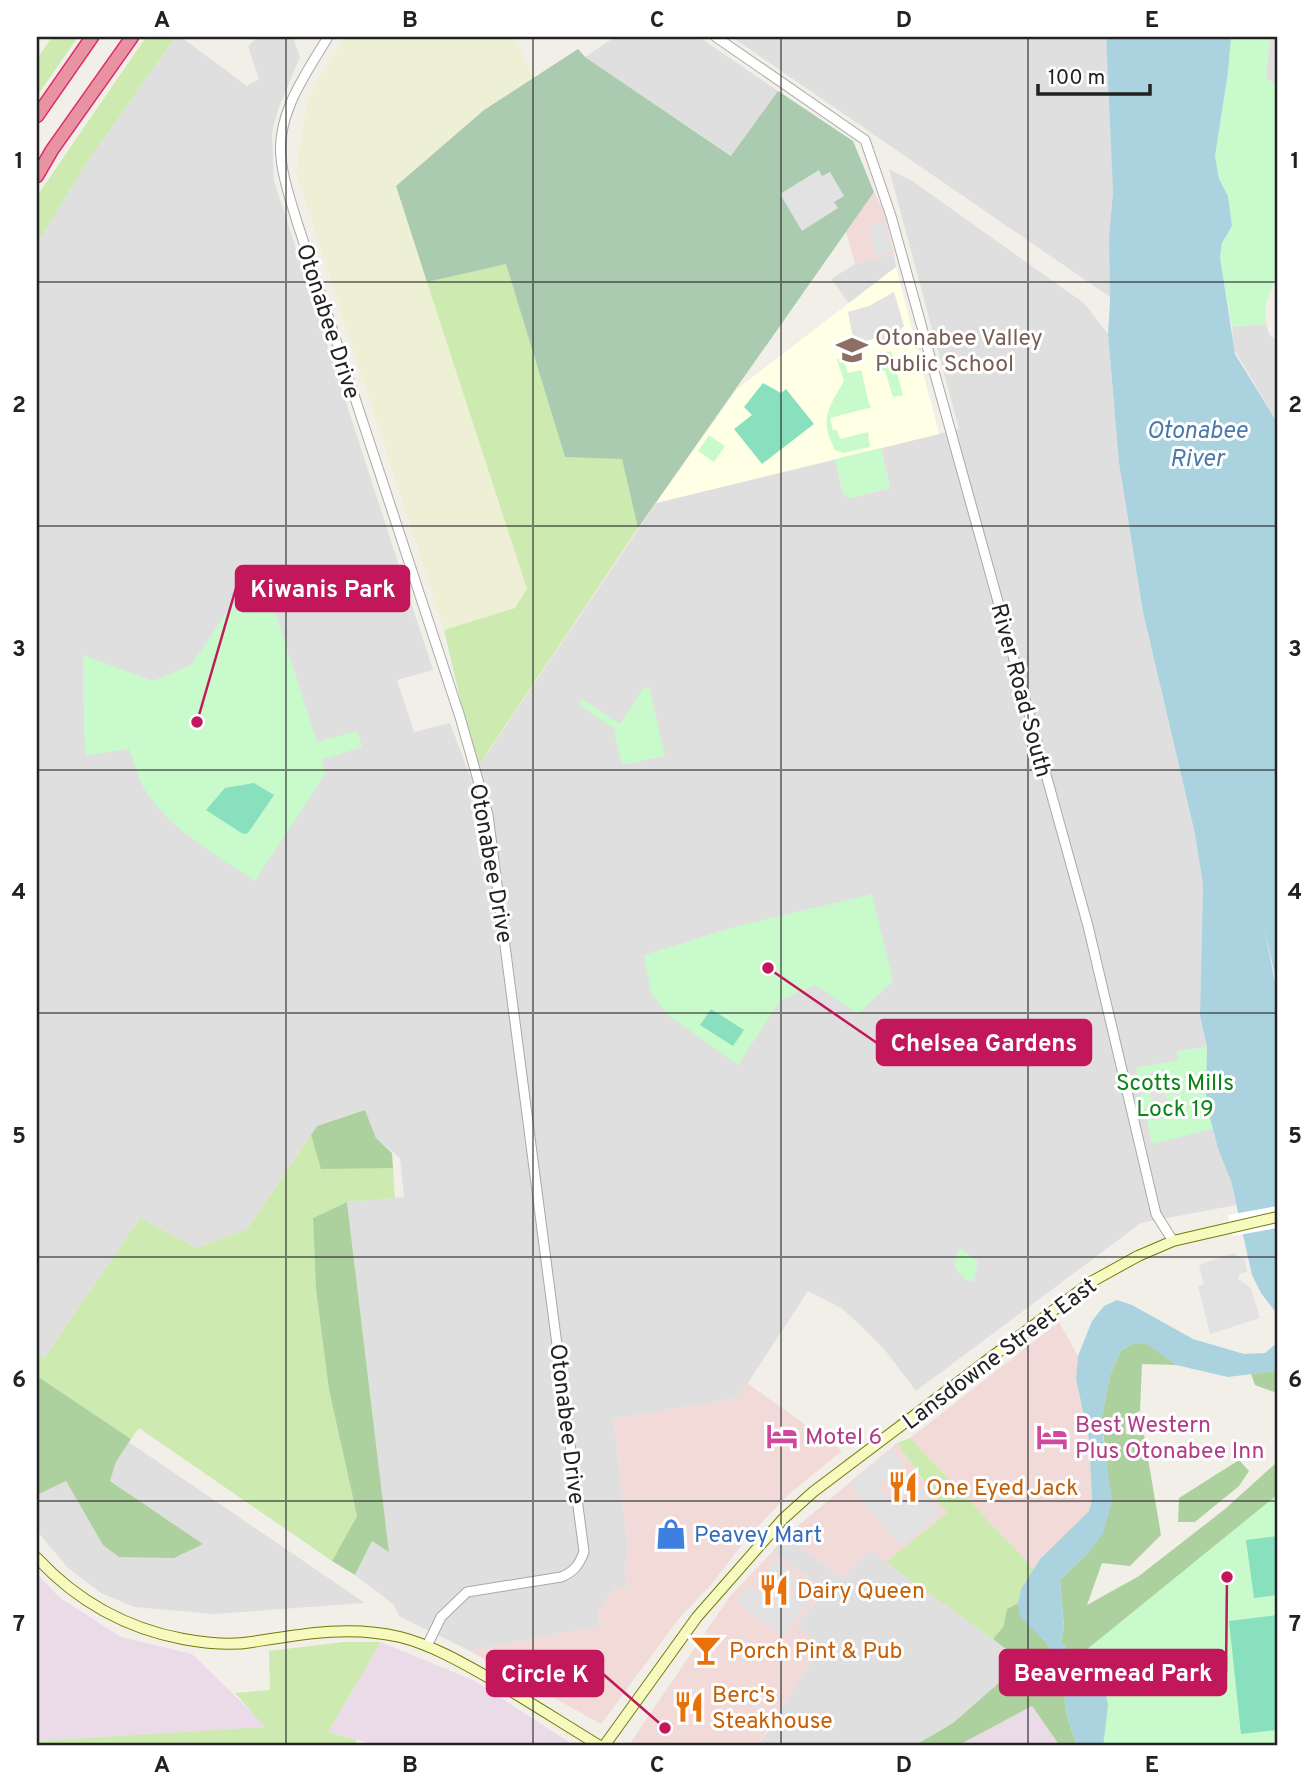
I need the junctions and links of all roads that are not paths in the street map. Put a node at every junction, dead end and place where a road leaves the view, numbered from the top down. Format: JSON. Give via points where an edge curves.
{"nodes":[{"id":1,"x":92,"y":37,"type":"edge"},
{"id":2,"x":132,"y":37,"type":"edge"},
{"id":3,"x":328,"y":37,"type":"edge"},
{"id":4,"x":716,"y":37,"type":"edge"},
{"id":5,"x":37,"y":116,"type":"edge"},
{"id":6,"x":37,"y":176,"type":"edge"},
{"id":7,"x":1277,"y":1217,"type":"edge"},
{"id":8,"x":1173,"y":1241,"type":"junction"},
{"id":9,"x":37,"y":1558,"type":"edge"},
{"id":10,"x":427,"y":1646,"type":"junction"},
{"id":11,"x":602,"y":1746,"type":"edge"}],
"edges":[{"from":1,"to":5,"type":"highway"},
{"from":2,"to":6,"type":"highway"},
{"from":3,"to":10,"type":"street","name":"Otonabee Drive","via":[[290,106],[281,140],[282,164],[488,815],[584,1552],[579,1566],[561,1577],[467,1592],[441,1617]]},
{"from":4,"to":8,"type":"street","name":"River Road South","via":[[865,140],[891,216],[1084,913],[1156,1214]]},
{"from":7,"to":8,"type":"main road","name":"Lansdowne Street East"},
{"from":8,"to":11,"type":"main road","name":"Lansdowne Street East","via":[[1091,1282],[783,1518],[697,1616]]},
{"from":9,"to":10,"type":"main road","via":[[90,1605],[160,1635],[208,1644],[365,1631]]},
{"from":10,"to":11,"type":"main road"}]}
